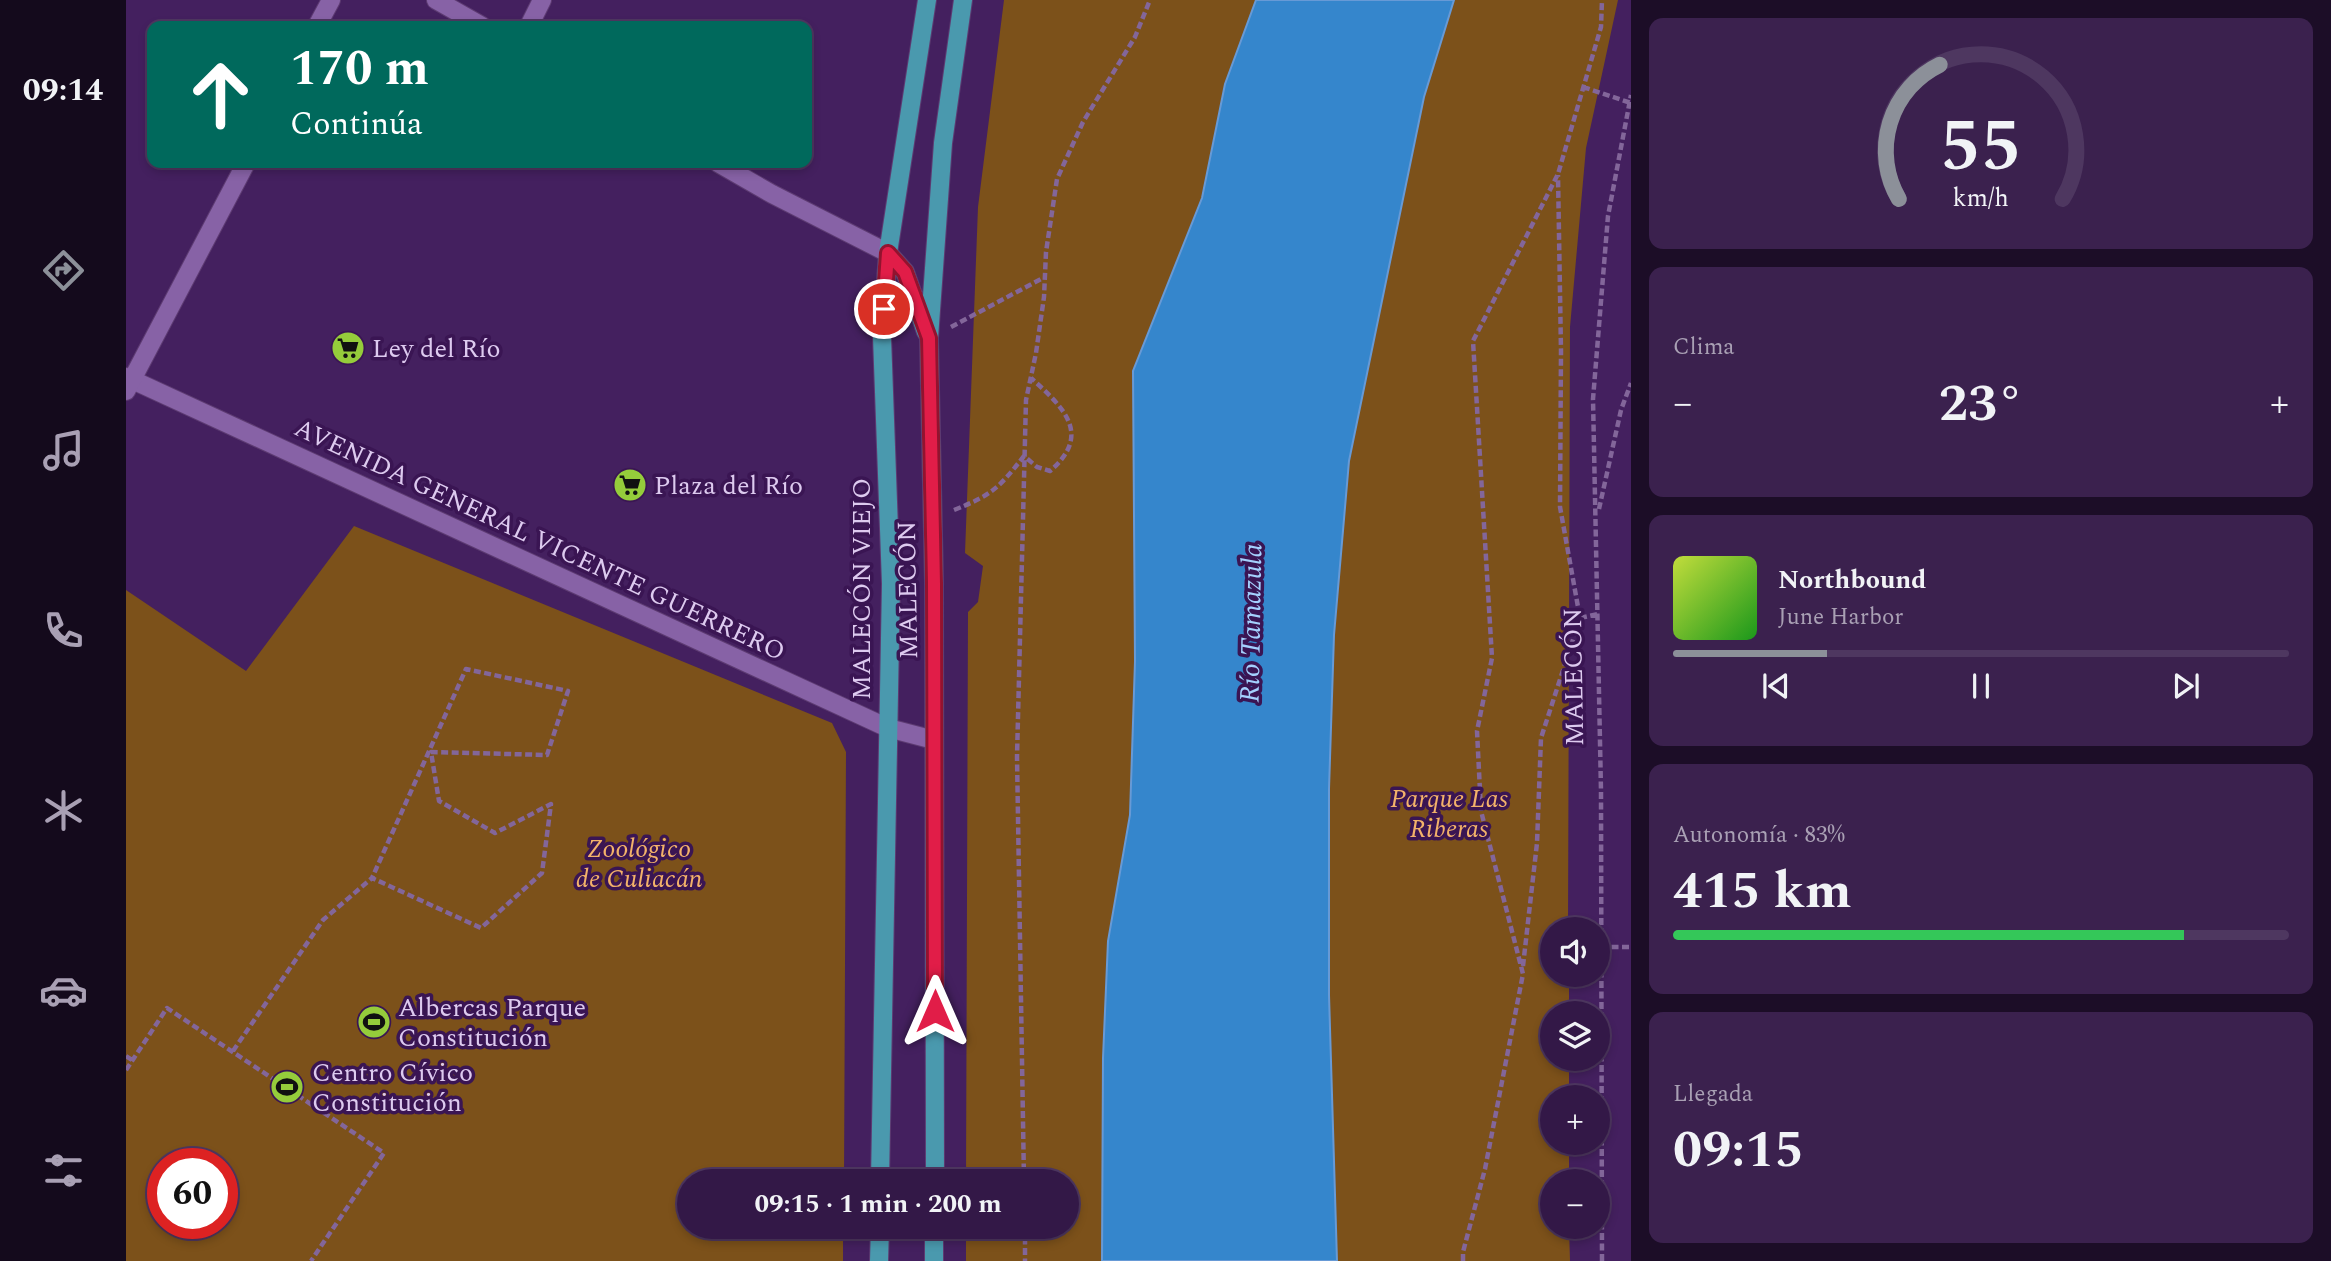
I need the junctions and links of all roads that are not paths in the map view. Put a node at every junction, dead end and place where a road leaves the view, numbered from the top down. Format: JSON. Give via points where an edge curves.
{"nodes":[{"id":1,"x":331,"y":0,"type":"edge"},
{"id":2,"x":436,"y":0,"type":"edge"},
{"id":3,"x":541,"y":0,"type":"edge"},
{"id":4,"x":927,"y":0,"type":"edge"},
{"id":5,"x":963,"y":0,"type":"edge"},
{"id":6,"x":320,"y":21,"type":"edge"},
{"id":7,"x":473,"y":21,"type":"edge"},
{"id":8,"x":531,"y":21,"type":"edge"},
{"id":9,"x":243,"y":168,"type":"edge"},
{"id":10,"x":727,"y":168,"type":"edge"},
{"id":11,"x":888,"y":253,"type":"junction"},
{"id":12,"x":929,"y":338,"type":"junction"},
{"id":13,"x":128,"y":383,"type":"edge"},
{"id":14,"x":888,"y":728,"type":"junction"},
{"id":15,"x":934,"y":740,"type":"junction"},
{"id":16,"x":880,"y":1169,"type":"edge"},
{"id":17,"x":935,"y":1169,"type":"edge"},
{"id":18,"x":880,"y":1239,"type":"edge"},
{"id":19,"x":934,"y":1239,"type":"edge"},
{"id":20,"x":879,"y":1261,"type":"edge"},
{"id":21,"x":934,"y":1261,"type":"edge"}],
"edges":[{"from":1,"to":6,"type":"street"},
{"from":2,"to":7,"type":"street"},
{"from":3,"to":8,"type":"street"},
{"from":4,"to":11,"type":"main road","name":"MALECÓN VIEJO"},
{"from":5,"to":12,"type":"main road","name":"MALECÓN","via":[[943,143]]},
{"from":9,"to":13,"type":"street"},
{"from":10,"to":11,"type":"street"},
{"from":11,"to":12,"type":"main road","via":[[905,272]]},
{"from":11,"to":14,"type":"main road","name":"MALECÓN VIEJO","via":[[882,337],[891,584]]},
{"from":12,"to":15,"type":"main road","name":"MALECÓN"},
{"from":13,"to":14,"type":"street","name":"AVENIDA GENERAL VICENTE GUERRERO"},
{"from":14,"to":15,"type":"street","name":"AVENIDA GENERAL VICENTE GUERRERO"},
{"from":14,"to":16,"type":"main road","name":"MALECÓN VIEJO"},
{"from":15,"to":17,"type":"main road","name":"MALECÓN"},
{"from":18,"to":20,"type":"main road"},
{"from":19,"to":21,"type":"main road"}]}
